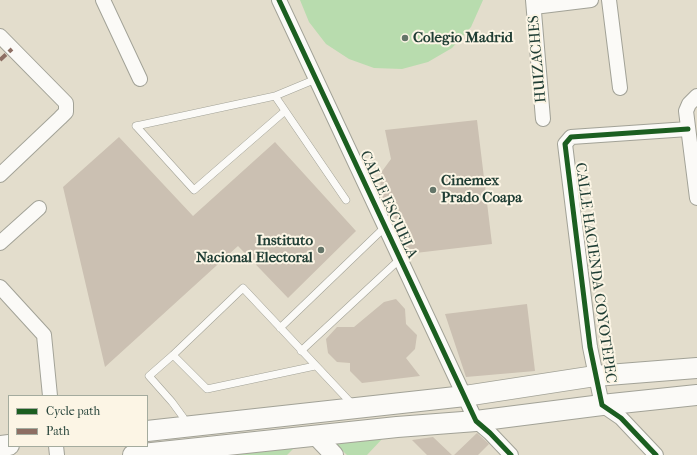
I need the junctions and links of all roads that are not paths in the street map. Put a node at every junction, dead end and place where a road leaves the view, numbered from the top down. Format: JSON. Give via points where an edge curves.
{"nodes":[{"id":1,"x":103,"y":0,"type":"edge"},
{"id":2,"x":279,"y":0,"type":"edge"},
{"id":3,"x":591,"y":0,"type":"edge"},
{"id":4,"x":609,"y":0,"type":"edge"},
{"id":5,"x":533,"y":3,"type":"edge"},
{"id":6,"x":0,"y":36,"type":"edge"},
{"id":7,"x":140,"y":79,"type":"dead end"},
{"id":8,"x":316,"y":79,"type":"junction"},
{"id":9,"x":620,"y":88,"type":"dead end"},
{"id":10,"x":275,"y":96,"type":"junction"},
{"id":11,"x":697,"y":96,"type":"edge"},
{"id":12,"x":285,"y":111,"type":"junction"},
{"id":13,"x":543,"y":119,"type":"dead end"},
{"id":14,"x":688,"y":129,"type":"junction"},
{"id":15,"x":0,"y":175,"type":"edge"},
{"id":16,"x":697,"y":198,"type":"edge"},
{"id":17,"x":346,"y":200,"type":"dead end"},
{"id":18,"x":39,"y":208,"type":"dead end"},
{"id":19,"x":385,"y":227,"type":"junction"},
{"id":20,"x":0,"y":243,"type":"edge"},
{"id":21,"x":400,"y":259,"type":"junction"},
{"id":22,"x":0,"y":287,"type":"edge"},
{"id":23,"x":280,"y":328,"type":"junction"},
{"id":24,"x":301,"y":350,"type":"junction"},
{"id":25,"x":173,"y":355,"type":"junction"},
{"id":26,"x":315,"y":366,"type":"junction"},
{"id":27,"x":697,"y":368,"type":"edge"},
{"id":28,"x":595,"y":376,"type":"junction"},
{"id":29,"x":50,"y":395,"type":"edge"},
{"id":30,"x":697,"y":395,"type":"edge"},
{"id":31,"x":465,"y":396,"type":"junction"},
{"id":32,"x":602,"y":405,"type":"junction"},
{"id":33,"x":356,"y":408,"type":"junction"},
{"id":34,"x":476,"y":421,"type":"junction"},
{"id":35,"x":187,"y":427,"type":"junction"},
{"id":36,"x":316,"y":436,"type":"junction"},
{"id":37,"x":150,"y":440,"type":"edge"},
{"id":38,"x":142,"y":447,"type":"edge"},
{"id":39,"x":133,"y":455,"type":"edge"},
{"id":40,"x":334,"y":455,"type":"edge"},
{"id":41,"x":511,"y":455,"type":"edge"},
{"id":42,"x":656,"y":455,"type":"edge"}],
"edges":[{"from":1,"to":7,"type":"street"},
{"from":2,"to":8,"type":"street","name":"CALLE ESCUELA"},
{"from":3,"to":5,"type":"street"},
{"from":4,"to":9,"type":"street"},
{"from":5,"to":13,"type":"street","name":"HUIZACHES"},
{"from":6,"to":15,"type":"street","via":[[66,103],[66,112]]},
{"from":8,"to":10,"type":"lane"},
{"from":8,"to":19,"type":"street","name":"CALLE ESCUELA"},
{"from":10,"to":12,"type":"lane"},
{"from":10,"to":12,"type":"lane","via":[[136,126],[194,190]]},
{"from":11,"to":14,"type":"street","via":[[686,111]]},
{"from":12,"to":17,"type":"lane"},
{"from":14,"to":16,"type":"street"},
{"from":14,"to":28,"type":"street","name":"CALLE HACIENDA COYOTEPEC","via":[[572,137],[565,144]]},
{"from":18,"to":20,"type":"street"},
{"from":19,"to":21,"type":"street","name":"CALLE ESCUELA"},
{"from":19,"to":23,"type":"lane"},
{"from":21,"to":24,"type":"lane"},
{"from":21,"to":31,"type":"street","name":"CALLE ESCUELA"},
{"from":22,"to":29,"type":"street","via":[[44,335]]},
{"from":23,"to":24,"type":"lane"},
{"from":23,"to":25,"type":"lane","via":[[243,288]]},
{"from":24,"to":26,"type":"lane"},
{"from":25,"to":26,"type":"lane","via":[[207,389]]},
{"from":25,"to":35,"type":"lane","via":[[149,376],[172,402]]},
{"from":26,"to":33,"type":"lane"},
{"from":27,"to":28,"type":"main road"},
{"from":28,"to":31,"type":"main road"},
{"from":28,"to":32,"type":"street","name":"CALLE HACIENDA COYOTEPEC"},
{"from":30,"to":32,"type":"main road"},
{"from":31,"to":33,"type":"main road"},
{"from":31,"to":34,"type":"street","name":"CALLE ESCUELA"},
{"from":32,"to":34,"type":"main road"},
{"from":32,"to":42,"type":"street","via":[[622,418]]},
{"from":33,"to":35,"type":"main road"},
{"from":34,"to":36,"type":"main road"},
{"from":34,"to":41,"type":"street"},
{"from":35,"to":37,"type":"main road"},
{"from":36,"to":37,"type":"main road"},
{"from":36,"to":40,"type":"street"},
{"from":38,"to":39,"type":"main road"}]}
